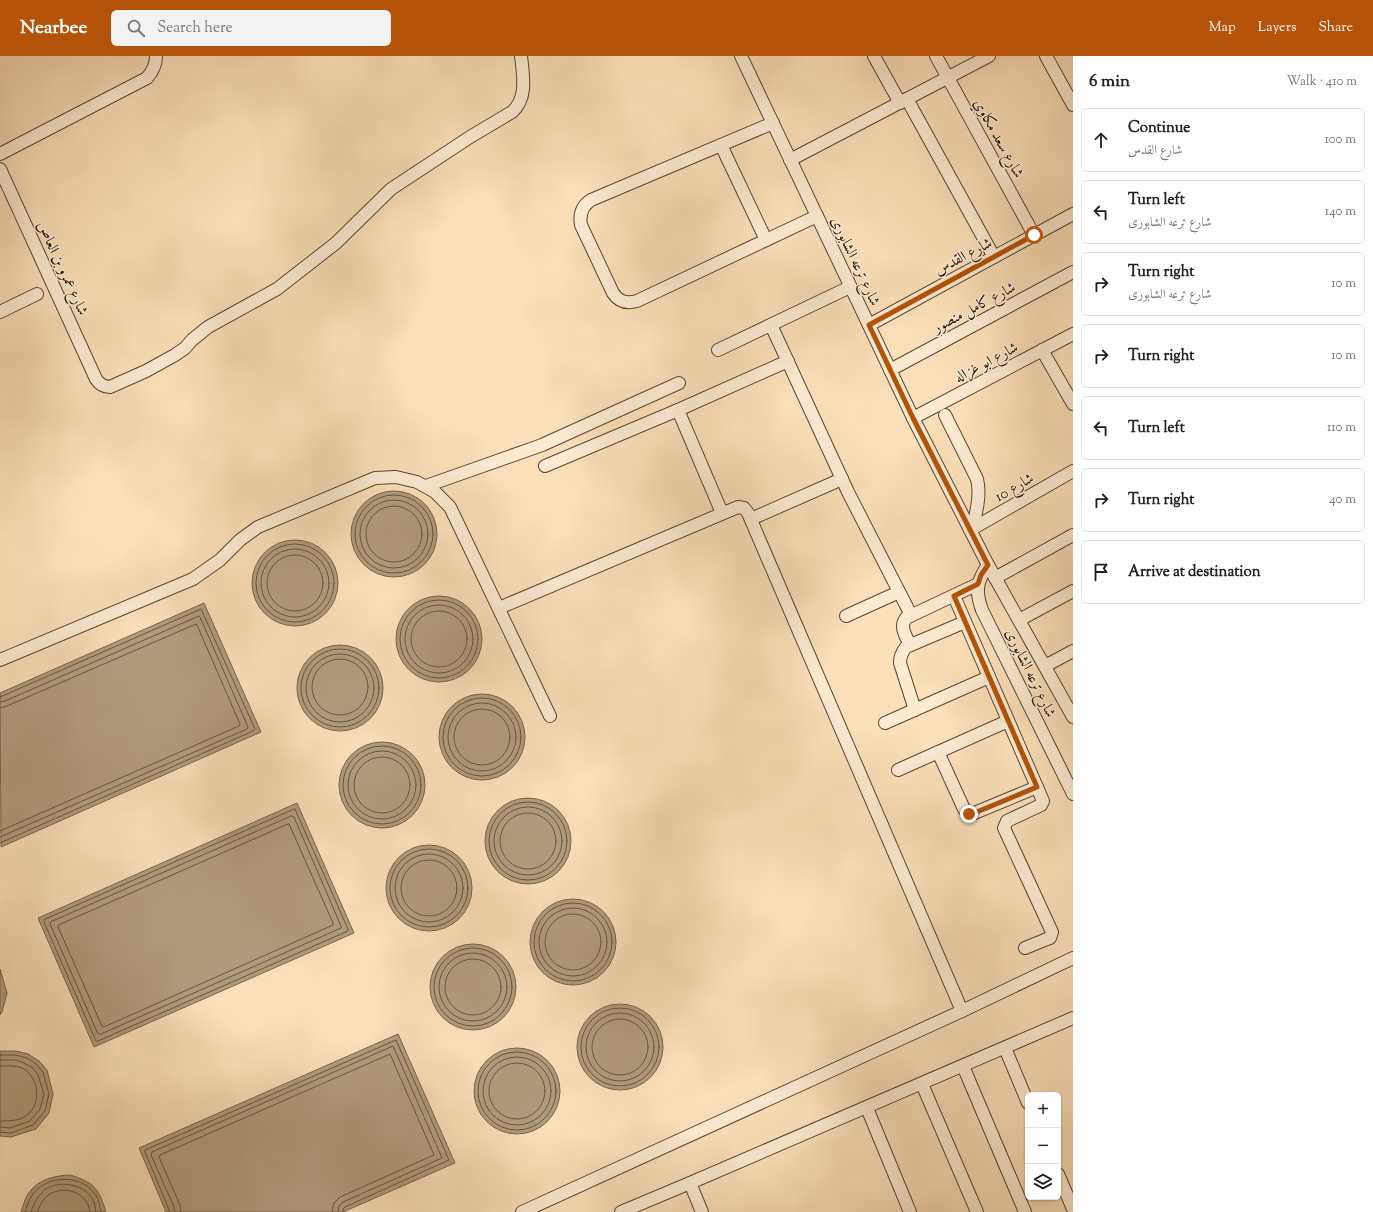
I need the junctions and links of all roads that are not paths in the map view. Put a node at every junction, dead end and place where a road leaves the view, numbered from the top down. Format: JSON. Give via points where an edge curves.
{"nodes":[{"id":1,"x":156,"y":56,"type":"edge"},
{"id":2,"x":521,"y":56,"type":"edge"},
{"id":3,"x":741,"y":56,"type":"edge"},
{"id":4,"x":874,"y":56,"type":"edge"},
{"id":5,"x":936,"y":56,"type":"edge"},
{"id":6,"x":989,"y":56,"type":"edge"},
{"id":7,"x":1046,"y":56,"type":"edge"},
{"id":8,"x":948,"y":77,"type":"junction"},
{"id":9,"x":903,"y":101,"type":"junction"},
{"id":10,"x":1073,"y":105,"type":"edge"},
{"id":11,"x":772,"y":123,"type":"junction"},
{"id":12,"x":721,"y":145,"type":"junction"},
{"id":13,"x":0,"y":154,"type":"edge"},
{"id":14,"x":790,"y":160,"type":"junction"},
{"id":15,"x":0,"y":169,"type":"edge"},
{"id":16,"x":1073,"y":214,"type":"edge"},
{"id":17,"x":817,"y":216,"type":"junction"},
{"id":18,"x":1034,"y":235,"type":"junction"},
{"id":19,"x":766,"y":240,"type":"junction"},
{"id":20,"x":994,"y":257,"type":"junction"},
{"id":21,"x":1073,"y":272,"type":"edge"},
{"id":22,"x":850,"y":287,"type":"junction"},
{"id":23,"x":37,"y":294,"type":"dead end"},
{"id":24,"x":0,"y":312,"type":"edge"},
{"id":25,"x":771,"y":325,"type":"junction"},
{"id":26,"x":869,"y":325,"type":"junction"},
{"id":27,"x":1073,"y":334,"type":"edge"},
{"id":28,"x":718,"y":350,"type":"dead end"},
{"id":29,"x":1042,"y":350,"type":"junction"},
{"id":30,"x":788,"y":361,"type":"junction"},
{"id":31,"x":890,"y":370,"type":"junction"},
{"id":32,"x":679,"y":383,"type":"dead end"},
{"id":33,"x":1073,"y":404,"type":"edge"},
{"id":34,"x":678,"y":410,"type":"junction"},
{"id":35,"x":945,"y":416,"type":"dead end"},
{"id":36,"x":913,"y":418,"type":"junction"},
{"id":37,"x":545,"y":466,"type":"dead end"},
{"id":38,"x":1073,"y":471,"type":"edge"},
{"id":39,"x":842,"y":479,"type":"junction"},
{"id":40,"x":426,"y":486,"type":"junction"},
{"id":41,"x":722,"y":514,"type":"junction"},
{"id":42,"x":750,"y":519,"type":"junction"},
{"id":43,"x":972,"y":529,"type":"junction"},
{"id":44,"x":1073,"y":535,"type":"edge"},
{"id":45,"x":988,"y":565,"type":"junction"},
{"id":46,"x":995,"y":578,"type":"junction"},
{"id":47,"x":978,"y":584,"type":"junction"},
{"id":48,"x":1073,"y":591,"type":"edge"},
{"id":49,"x":899,"y":592,"type":"junction"},
{"id":50,"x":954,"y":596,"type":"junction"},
{"id":51,"x":499,"y":608,"type":"junction"},
{"id":52,"x":911,"y":615,"type":"junction"},
{"id":53,"x":846,"y":616,"type":"dead end"},
{"id":54,"x":1019,"y":620,"type":"junction"},
{"id":55,"x":965,"y":622,"type":"junction"},
{"id":56,"x":910,"y":645,"type":"junction"},
{"id":57,"x":1073,"y":651,"type":"edge"},
{"id":58,"x":0,"y":660,"type":"edge"},
{"id":59,"x":1045,"y":666,"type":"junction"},
{"id":60,"x":989,"y":677,"type":"junction"},
{"id":61,"x":914,"y":710,"type":"junction"},
{"id":62,"x":550,"y":716,"type":"dead end"},
{"id":63,"x":1073,"y":717,"type":"edge"},
{"id":64,"x":1008,"y":721,"type":"junction"},
{"id":65,"x":885,"y":723,"type":"dead end"},
{"id":66,"x":938,"y":752,"type":"junction"},
{"id":67,"x":898,"y":770,"type":"dead end"},
{"id":68,"x":1037,"y":787,"type":"junction"},
{"id":69,"x":1073,"y":794,"type":"edge"},
{"id":70,"x":1025,"y":948,"type":"dead end"},
{"id":71,"x":1073,"y":958,"type":"edge"},
{"id":72,"x":962,"y":1011,"type":"junction"},
{"id":73,"x":1073,"y":1018,"type":"edge"},
{"id":74,"x":1005,"y":1048,"type":"junction"},
{"id":75,"x":963,"y":1066,"type":"junction"},
{"id":76,"x":922,"y":1084,"type":"junction"},
{"id":77,"x":1025,"y":1096,"type":"edge"},
{"id":78,"x":867,"y":1108,"type":"junction"},
{"id":79,"x":1061,"y":1183,"type":"edge"},
{"id":80,"x":690,"y":1184,"type":"junction"},
{"id":81,"x":635,"y":1209,"type":"edge"},
{"id":82,"x":1070,"y":1210,"type":"edge"},
{"id":83,"x":522,"y":1212,"type":"edge"},
{"id":84,"x":621,"y":1212,"type":"edge"},
{"id":85,"x":702,"y":1212,"type":"edge"},
{"id":86,"x":910,"y":1212,"type":"edge"},
{"id":87,"x":977,"y":1212,"type":"edge"},
{"id":88,"x":1025,"y":1212,"type":"edge"}],
"edges":[{"from":1,"to":13,"type":"street","via":[[153,72],[147,78]]},
{"from":2,"to":15,"type":"street","name":"شارع عمرو بن العاص","via":[[523,90],[517,108],[391,189],[336,243],[278,289],[208,327],[185,348],[146,372],[110,387],[99,384],[96,379]]},
{"from":3,"to":11,"type":"street","name":"شارع ترعه الشابورى"},
{"from":4,"to":9,"type":"street"},
{"from":5,"to":8,"type":"street","name":"شارع سعد مكاوي"},
{"from":6,"to":8,"type":"street"},
{"from":7,"to":10,"type":"street"},
{"from":8,"to":9,"type":"street"},
{"from":8,"to":18,"type":"street","name":"شارع سعد مكاوي"},
{"from":9,"to":14,"type":"street"},
{"from":9,"to":20,"type":"street"},
{"from":11,"to":12,"type":"street"},
{"from":11,"to":14,"type":"street","name":"شارع ترعه الشابورى"},
{"from":12,"to":19,"type":"street"},
{"from":12,"to":19,"type":"street","via":[[591,200],[584,206],[580,216],[581,225],[613,293],[623,302],[637,301]]},
{"from":14,"to":17,"type":"street","name":"شارع ترعه الشابورى"},
{"from":16,"to":18,"type":"street","name":"شارع القدس"},
{"from":17,"to":19,"type":"street"},
{"from":17,"to":22,"type":"street","name":"شارع ترعه الشابورى"},
{"from":18,"to":20,"type":"street","name":"شارع القدس"},
{"from":20,"to":26,"type":"street","name":"شارع القدس"},
{"from":21,"to":31,"type":"street","name":"شارع كامل منصور"},
{"from":22,"to":25,"type":"street"},
{"from":22,"to":26,"type":"street","name":"شارع ترعه الشابورى"},
{"from":23,"to":24,"type":"street"},
{"from":25,"to":28,"type":"street"},
{"from":25,"to":30,"type":"street"},
{"from":26,"to":31,"type":"street","name":"شارع ترعه الشابورى"},
{"from":27,"to":29,"type":"street","name":"شارع ابو غزاله"},
{"from":29,"to":33,"type":"street"},
{"from":29,"to":36,"type":"street","name":"شارع ابو غزاله"},
{"from":30,"to":34,"type":"street"},
{"from":30,"to":39,"type":"street"},
{"from":31,"to":36,"type":"street","name":"شارع ترعه الشابورى"},
{"from":32,"to":40,"type":"street","via":[[542,445]]},
{"from":34,"to":37,"type":"street"},
{"from":34,"to":41,"type":"street"},
{"from":35,"to":43,"type":"street","via":[[977,479],[979,493]]},
{"from":36,"to":43,"type":"street","name":"شارع ترعه الشابورى"},
{"from":38,"to":43,"type":"street","name":"شارع 10"},
{"from":39,"to":42,"type":"street"},
{"from":39,"to":49,"type":"street"},
{"from":40,"to":51,"type":"street","via":[[450,507]]},
{"from":40,"to":58,"type":"street","via":[[406,479],[375,478],[258,527],[220,560],[193,579]]},
{"from":41,"to":42,"type":"street","via":[[741,507],[746,510]]},
{"from":41,"to":51,"type":"street"},
{"from":42,"to":72,"type":"street"},
{"from":43,"to":45,"type":"street","name":"شارع ترعه الشابورى"},
{"from":44,"to":46,"type":"street"},
{"from":45,"to":46,"type":"street","name":"شارع ترعه الشابورى"},
{"from":45,"to":47,"type":"street"},
{"from":46,"to":54,"type":"street","name":"شارع ترعه الشابورى"},
{"from":47,"to":50,"type":"street"},
{"from":47,"to":69,"type":"street","name":"شارع ترعه الشابورى","via":[[978,599],[982,610]]},
{"from":48,"to":54,"type":"street"},
{"from":49,"to":52,"type":"street"},
{"from":49,"to":53,"type":"street"},
{"from":50,"to":52,"type":"street"},
{"from":50,"to":55,"type":"street"},
{"from":51,"to":62,"type":"street"},
{"from":52,"to":56,"type":"street","via":[[903,621],[902,626]]},
{"from":54,"to":59,"type":"street","name":"شارع ترعه الشابورى"},
{"from":55,"to":56,"type":"street"},
{"from":55,"to":60,"type":"street"},
{"from":56,"to":61,"type":"street","via":[[902,651],[900,663]]},
{"from":57,"to":59,"type":"street"},
{"from":59,"to":63,"type":"street","name":"شارع ترعه الشابورى"},
{"from":60,"to":61,"type":"street"},
{"from":60,"to":64,"type":"street"},
{"from":61,"to":65,"type":"street"},
{"from":64,"to":66,"type":"street"},
{"from":64,"to":68,"type":"street"},
{"from":66,"to":67,"type":"street"},
{"from":66,"to":68,"type":"street","via":[[964,809],[969,814]]},
{"from":68,"to":70,"type":"street","via":[[1042,804],[1010,819],[1004,828],[1052,932],[1050,938]]},
{"from":71,"to":72,"type":"street"},
{"from":72,"to":83,"type":"street"},
{"from":73,"to":74,"type":"street"},
{"from":74,"to":75,"type":"street"},
{"from":74,"to":77,"type":"street"},
{"from":75,"to":76,"type":"street"},
{"from":75,"to":88,"type":"street"},
{"from":76,"to":78,"type":"street"},
{"from":76,"to":87,"type":"street"},
{"from":78,"to":80,"type":"street"},
{"from":78,"to":86,"type":"street"},
{"from":79,"to":82,"type":"street"},
{"from":80,"to":81,"type":"street"},
{"from":80,"to":85,"type":"street"},
{"from":81,"to":84,"type":"street"}]}
